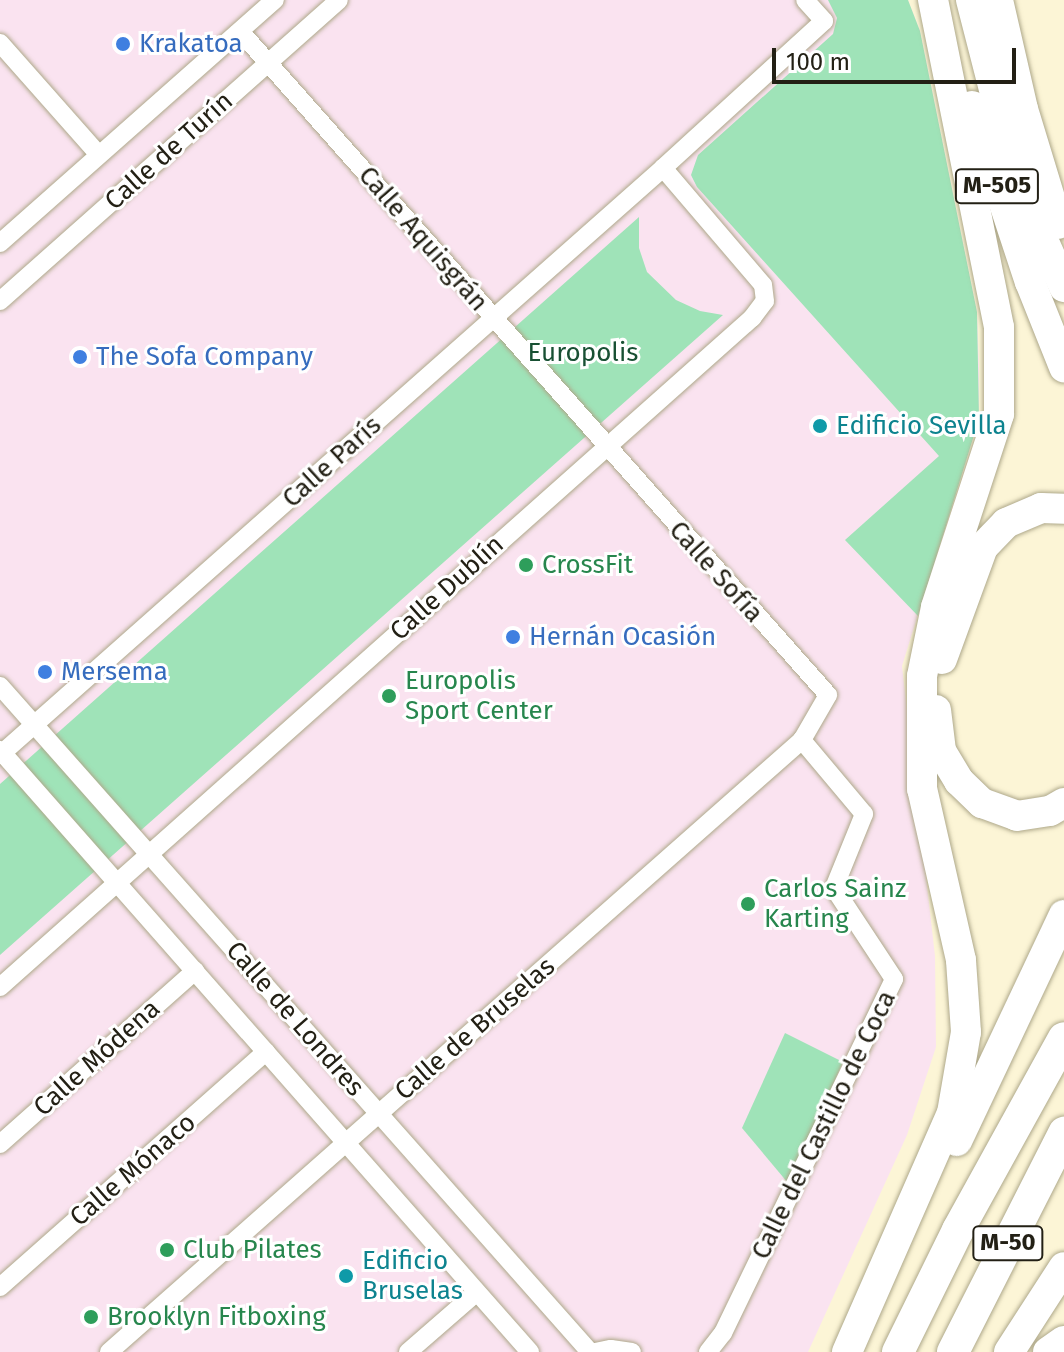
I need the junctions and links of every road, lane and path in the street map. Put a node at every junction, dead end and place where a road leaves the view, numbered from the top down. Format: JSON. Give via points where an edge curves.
{"nodes":[{"id":1,"x":275,"y":0,"type":"edge"},
{"id":2,"x":339,"y":0,"type":"edge"},
{"id":3,"x":805,"y":0,"type":"edge"},
{"id":4,"x":933,"y":0,"type":"edge"},
{"id":5,"x":944,"y":0,"type":"edge"},
{"id":6,"x":971,"y":0,"type":"edge"},
{"id":7,"x":998,"y":0,"type":"edge"},
{"id":8,"x":240,"y":31,"type":"junction"},
{"id":9,"x":0,"y":43,"type":"edge"},
{"id":10,"x":269,"y":63,"type":"junction"},
{"id":11,"x":99,"y":155,"type":"junction"},
{"id":12,"x":663,"y":168,"type":"junction"},
{"id":13,"x":0,"y":243,"type":"edge"},
{"id":14,"x":1064,"y":245,"type":"edge"},
{"id":15,"x":1064,"y":287,"type":"edge"},
{"id":16,"x":0,"y":301,"type":"edge"},
{"id":17,"x":492,"y":318,"type":"junction"},
{"id":18,"x":1064,"y":367,"type":"edge"},
{"id":19,"x":605,"y":448,"type":"junction"},
{"id":20,"x":1064,"y":509,"type":"edge"},
{"id":21,"x":0,"y":686,"type":"edge"},
{"id":22,"x":828,"y":695,"type":"joint"},
{"id":23,"x":35,"y":725,"type":"junction"},
{"id":24,"x":802,"y":740,"type":"junction"},
{"id":25,"x":1,"y":753,"type":"edge"},
{"id":26,"x":1064,"y":803,"type":"edge"},
{"id":27,"x":148,"y":853,"type":"junction"},
{"id":28,"x":116,"y":882,"type":"junction"},
{"id":29,"x":1064,"y":915,"type":"edge"},
{"id":30,"x":195,"y":971,"type":"junction"},
{"id":31,"x":0,"y":987,"type":"edge"},
{"id":32,"x":1064,"y":1038,"type":"edge"},
{"id":33,"x":266,"y":1052,"type":"junction"},
{"id":34,"x":378,"y":1114,"type":"junction"},
{"id":35,"x":1064,"y":1133,"type":"edge"},
{"id":36,"x":346,"y":1143,"type":"junction"},
{"id":37,"x":0,"y":1144,"type":"edge"},
{"id":38,"x":1064,"y":1168,"type":"edge"},
{"id":39,"x":1064,"y":1267,"type":"edge"},
{"id":40,"x":936,"y":1271,"type":"junction"},
{"id":41,"x":0,"y":1287,"type":"edge"},
{"id":42,"x":477,"y":1292,"type":"junction"},
{"id":43,"x":1064,"y":1341,"type":"edge"},
{"id":44,"x":109,"y":1352,"type":"edge"},
{"id":45,"x":408,"y":1352,"type":"edge"},
{"id":46,"x":530,"y":1352,"type":"edge"},
{"id":47,"x":592,"y":1352,"type":"edge"},
{"id":48,"x":632,"y":1352,"type":"edge"},
{"id":49,"x":708,"y":1352,"type":"edge"},
{"id":50,"x":849,"y":1352,"type":"edge"},
{"id":51,"x":888,"y":1352,"type":"edge"},
{"id":52,"x":898,"y":1352,"type":"edge"},
{"id":53,"x":953,"y":1352,"type":"edge"},
{"id":54,"x":973,"y":1352,"type":"edge"},
{"id":55,"x":1009,"y":1352,"type":"edge"},
{"id":56,"x":1048,"y":1352,"type":"edge"}],
"edges":[{"from":1,"to":8,"type":"street","name":"Calle de Turín"},
{"from":2,"to":10,"type":"street","name":"Calle de Turín"},
{"from":3,"to":12,"type":"street","name":"Calle París","via":[[824,21]]},
{"from":4,"to":50,"type":"highway","via":[[999,327],[999,414],[936,607],[922,676],[922,789],[961,960],[966,1032],[952,1113]]},
{"from":5,"to":18,"type":"highway","number":"M-505","via":[[980,135]]},
{"from":6,"to":15,"type":"highway","number":"M-505","via":[[1003,125]]},
{"from":7,"to":14,"type":"highway","number":"M-505","via":[[1023,109]]},
{"from":8,"to":10,"type":"street","name":"Calle Aquisgrán"},
{"from":8,"to":11,"type":"street","name":"Calle de Turín"},
{"from":9,"to":11,"type":"street"},
{"from":10,"to":16,"type":"street","name":"Calle de Turín"},
{"from":10,"to":17,"type":"street","name":"Calle Aquisgrán"},
{"from":11,"to":13,"type":"street","name":"Calle de Turín"},
{"from":12,"to":17,"type":"street","name":"Calle París"},
{"from":12,"to":19,"type":"street","name":"Calle Dublín","via":[[763,285],[765,301]]},
{"from":17,"to":19,"type":"street","name":"Calle Aquisgrán"},
{"from":17,"to":23,"type":"street","name":"Calle París"},
{"from":19,"to":22,"type":"street","name":"Calle Sofía"},
{"from":19,"to":27,"type":"street","name":"Calle Dublín"},
{"from":20,"to":26,"type":"highway","via":[[1041,508],[1006,523],[983,547],[943,656],[936,711],[941,751],[959,781],[982,803],[1017,816]]},
{"from":21,"to":23,"type":"street","name":"Calle de Londres"},
{"from":22,"to":24,"type":"street","name":"Calle de Bruselas"},
{"from":23,"to":25,"type":"street","name":"Calle París"},
{"from":23,"to":27,"type":"street","name":"Calle de Londres"},
{"from":24,"to":34,"type":"street","name":"Calle de Bruselas"},
{"from":24,"to":49,"type":"street","name":"Calle del Castillo de Coca","via":[[864,814],[834,888],[894,979],[723,1333]]},
{"from":25,"to":28,"type":"street","name":"Calle de Londres"},
{"from":27,"to":28,"type":"street","name":"Calle Dublín"},
{"from":27,"to":34,"type":"street","name":"Calle de Londres"},
{"from":28,"to":30,"type":"street","name":"Calle de Londres"},
{"from":28,"to":31,"type":"street","name":"Calle Dublín"},
{"from":29,"to":50,"type":"highway","via":[[907,1245]]},
{"from":30,"to":33,"type":"street","name":"Calle de Londres"},
{"from":30,"to":37,"type":"street","name":"Calle Módena"},
{"from":32,"to":40,"type":"highway","number":"M-50"},
{"from":33,"to":36,"type":"street","name":"Calle de Londres"},
{"from":33,"to":41,"type":"street","name":"Calle Mónaco"},
{"from":34,"to":36,"type":"street","name":"Calle de Bruselas"},
{"from":34,"to":47,"type":"street","name":"Calle de Londres"},
{"from":35,"to":53,"type":"highway","number":"M-50"},
{"from":36,"to":42,"type":"street","name":"Calle de Londres"},
{"from":36,"to":44,"type":"street","name":"Calle de Bruselas"},
{"from":38,"to":54,"type":"highway"},
{"from":39,"to":55,"type":"highway"},
{"from":40,"to":51,"type":"highway"},
{"from":40,"to":52,"type":"highway","number":"M-50"},
{"from":42,"to":45,"type":"street"},
{"from":42,"to":46,"type":"street","name":"Calle de Londres"},
{"from":43,"to":56,"type":"highway"},
{"from":47,"to":48,"type":"street"}]}
